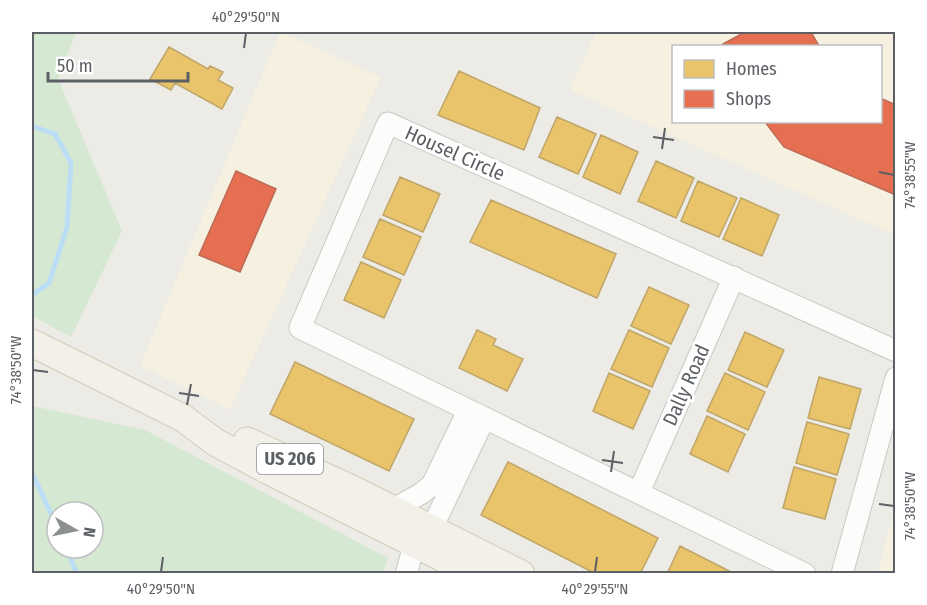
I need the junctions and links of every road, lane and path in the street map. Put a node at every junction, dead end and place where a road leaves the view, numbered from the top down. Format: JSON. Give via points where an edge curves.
{"nodes":[{"id":1,"x":734,"y":277,"type":"junction"},
{"id":2,"x":35,"y":345,"type":"edge"},
{"id":3,"x":896,"y":351,"type":"edge"},
{"id":4,"x":896,"y":378,"type":"edge"},
{"id":5,"x":476,"y":415,"type":"junction"},
{"id":6,"x":183,"y":418,"type":"junction"},
{"id":7,"x":639,"y":492,"type":"junction"},
{"id":8,"x":394,"y":509,"type":"junction"},
{"id":9,"x":423,"y":535,"type":"junction"},
{"id":10,"x":406,"y":573,"type":"edge"},
{"id":11,"x":469,"y":573,"type":"edge"},
{"id":12,"x":521,"y":573,"type":"edge"},
{"id":13,"x":805,"y":573,"type":"edge"},
{"id":14,"x":842,"y":573,"type":"edge"}],
"edges":[{"from":1,"to":3,"type":"lane","name":"Housel Circle"},
{"from":1,"to":5,"type":"lane","name":"Housel Circle","via":[[388,123],[300,328]]},
{"from":1,"to":7,"type":"lane","name":"Dally Road"},
{"from":2,"to":6,"type":"main road","number":"US 206"},
{"from":4,"to":14,"type":"lane"},
{"from":5,"to":7,"type":"lane","name":"Housel Circle"},
{"from":5,"to":8,"type":"lane","via":[[432,485]]},
{"from":5,"to":9,"type":"lane"},
{"from":6,"to":8,"type":"main road","number":"US 206","via":[[221,429]]},
{"from":6,"to":9,"type":"main road","number":"US 206","via":[[215,442],[262,467]]},
{"from":7,"to":13,"type":"lane","name":"Housel Circle"},
{"from":8,"to":9,"type":"main road","number":"US 206"},
{"from":9,"to":10,"type":"lane"},
{"from":9,"to":11,"type":"main road","number":"US 206"},
{"from":9,"to":12,"type":"main road","number":"US 206"}]}
